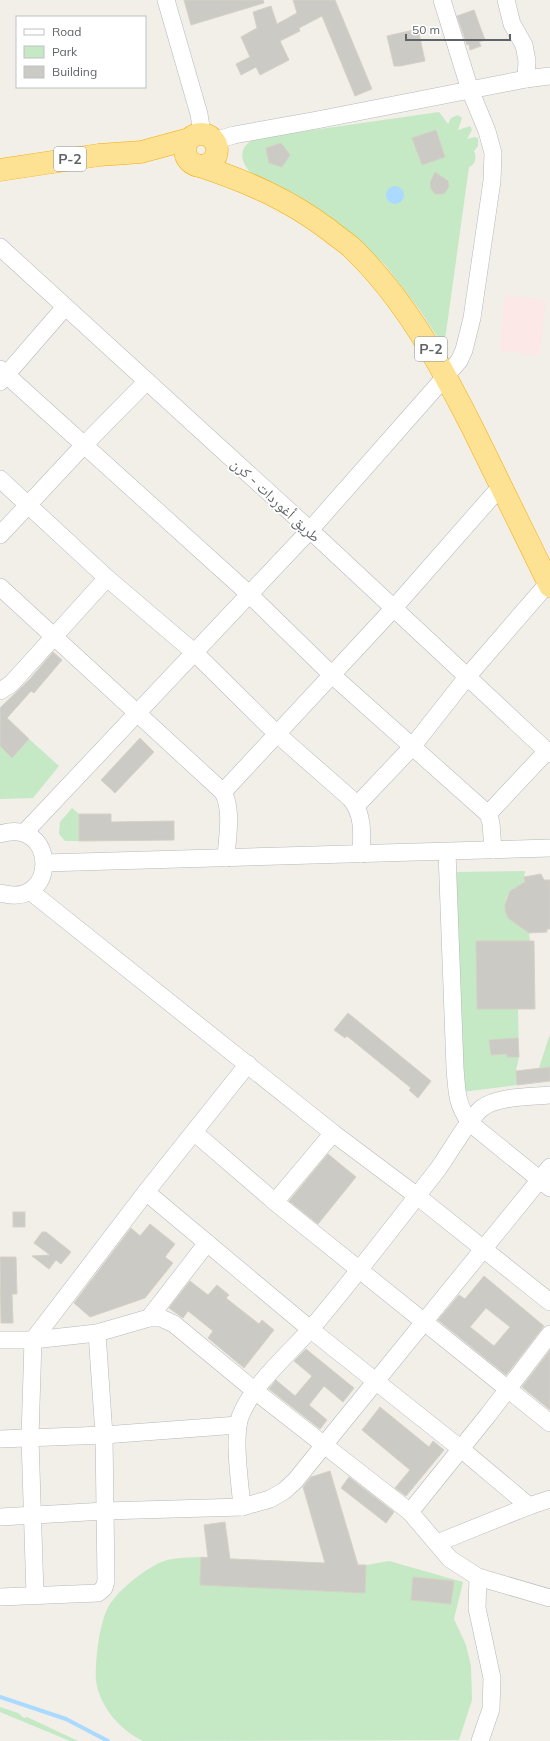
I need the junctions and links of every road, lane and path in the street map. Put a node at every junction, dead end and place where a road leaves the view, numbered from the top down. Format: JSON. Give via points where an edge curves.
{"nodes":[{"id":1,"x":166,"y":0,"type":"edge"},
{"id":2,"x":442,"y":0,"type":"edge"},
{"id":3,"x":506,"y":0,"type":"edge"},
{"id":4,"x":550,"y":76,"type":"edge"},
{"id":5,"x":526,"y":78,"type":"junction"},
{"id":6,"x":470,"y":90,"type":"junction"},
{"id":7,"x":204,"y":140,"type":"junction"},
{"id":8,"x":141,"y":152,"type":"junction"},
{"id":9,"x":195,"y":165,"type":"junction"},
{"id":10,"x":0,"y":170,"type":"edge"},
{"id":11,"x":236,"y":178,"type":"junction"},
{"id":12,"x":0,"y":247,"type":"edge"},
{"id":13,"x":65,"y":307,"type":"junction"},
{"id":14,"x":2,"y":375,"type":"edge"},
{"id":15,"x":446,"y":377,"type":"junction"},
{"id":16,"x":147,"y":381,"type":"junction"},
{"id":17,"x":84,"y":445,"type":"junction"},
{"id":18,"x":0,"y":479,"type":"edge"},
{"id":19,"x":502,"y":486,"type":"junction"},
{"id":20,"x":28,"y":505,"type":"junction"},
{"id":21,"x":310,"y":530,"type":"junction"},
{"id":22,"x":0,"y":536,"type":"edge"},
{"id":23,"x":107,"y":578,"type":"junction"},
{"id":24,"x":549,"y":583,"type":"edge"},
{"id":25,"x":0,"y":587,"type":"edge"},
{"id":26,"x":249,"y":594,"type":"junction"},
{"id":27,"x":393,"y":609,"type":"junction"},
{"id":28,"x":54,"y":636,"type":"junction"},
{"id":29,"x":195,"y":653,"type":"junction"},
{"id":30,"x":332,"y":674,"type":"junction"},
{"id":31,"x":467,"y":677,"type":"junction"},
{"id":32,"x":0,"y":691,"type":"edge"},
{"id":33,"x":138,"y":713,"type":"junction"},
{"id":34,"x":278,"y":734,"type":"junction"},
{"id":35,"x":412,"y":746,"type":"junction"},
{"id":36,"x":548,"y":753,"type":"edge"},
{"id":37,"x":223,"y":792,"type":"junction"},
{"id":38,"x":357,"y":805,"type":"junction"},
{"id":39,"x":488,"y":814,"type":"junction"},
{"id":40,"x":8,"y":833,"type":"edge"},
{"id":41,"x":550,"y":848,"type":"edge"},
{"id":42,"x":493,"y":850,"type":"junction"},
{"id":43,"x":447,"y":852,"type":"junction"},
{"id":44,"x":361,"y":854,"type":"junction"},
{"id":45,"x":226,"y":858,"type":"junction"},
{"id":46,"x":45,"y":863,"type":"junction"},
{"id":47,"x":30,"y":891,"type":"junction"},
{"id":48,"x":4,"y":895,"type":"edge"},
{"id":49,"x":248,"y":1064,"type":"junction"},
{"id":50,"x":550,"y":1095,"type":"edge"},
{"id":51,"x":470,"y":1123,"type":"junction"},
{"id":52,"x":195,"y":1133,"type":"junction"},
{"id":53,"x":333,"y":1133,"type":"junction"},
{"id":54,"x":547,"y":1178,"type":"edge"},
{"id":55,"x":146,"y":1192,"type":"junction"},
{"id":56,"x":417,"y":1196,"type":"junction"},
{"id":57,"x":275,"y":1202,"type":"junction"},
{"id":58,"x":207,"y":1243,"type":"junction"},
{"id":59,"x":483,"y":1249,"type":"junction"},
{"id":60,"x":359,"y":1270,"type":"junction"},
{"id":61,"x":550,"y":1302,"type":"edge"},
{"id":62,"x":149,"y":1318,"type":"junction"},
{"id":63,"x":424,"y":1322,"type":"junction"},
{"id":64,"x":310,"y":1329,"type":"junction"},
{"id":65,"x":97,"y":1332,"type":"junction"},
{"id":66,"x":550,"y":1334,"type":"edge"},
{"id":67,"x":0,"y":1340,"type":"edge"},
{"id":68,"x":33,"y":1340,"type":"junction"},
{"id":69,"x":376,"y":1381,"type":"junction"},
{"id":70,"x":508,"y":1388,"type":"junction"},
{"id":71,"x":255,"y":1391,"type":"junction"},
{"id":72,"x":550,"y":1423,"type":"edge"},
{"id":73,"x":238,"y":1425,"type":"junction"},
{"id":74,"x":104,"y":1435,"type":"junction"},
{"id":75,"x":30,"y":1438,"type":"junction"},
{"id":76,"x":0,"y":1439,"type":"edge"},
{"id":77,"x":324,"y":1445,"type":"junction"},
{"id":78,"x":461,"y":1449,"type":"junction"},
{"id":79,"x":550,"y":1499,"type":"edge"},
{"id":80,"x":529,"y":1506,"type":"junction"},
{"id":81,"x":242,"y":1507,"type":"junction"},
{"id":82,"x":105,"y":1511,"type":"junction"},
{"id":83,"x":410,"y":1512,"type":"junction"},
{"id":84,"x":32,"y":1516,"type":"junction"},
{"id":85,"x":0,"y":1517,"type":"edge"},
{"id":86,"x":437,"y":1543,"type":"junction"},
{"id":87,"x":478,"y":1577,"type":"junction"},
{"id":88,"x":35,"y":1595,"type":"junction"},
{"id":89,"x":0,"y":1597,"type":"edge"},
{"id":90,"x":550,"y":1598,"type":"edge"},
{"id":91,"x":480,"y":1741,"type":"edge"}],
"edges":[{"from":1,"to":7,"type":"street"},
{"from":2,"to":6,"type":"street"},
{"from":3,"to":5,"type":"street","via":[[512,24],[524,45],[527,61]]},
{"from":4,"to":5,"type":"street"},
{"from":5,"to":6,"type":"street"},
{"from":6,"to":7,"type":"street"},
{"from":6,"to":15,"type":"street","via":[[487,131],[492,153],[492,181],[472,318],[464,350]]},
{"from":7,"to":8,"type":"highway","number":"P-2"},
{"from":7,"to":9,"type":"highway","via":[[185,147],[189,161]]},
{"from":7,"to":11,"type":"highway"},
{"from":8,"to":9,"type":"highway","number":"P-2"},
{"from":8,"to":10,"type":"highway","number":"P-2","via":[[99,155]]},
{"from":9,"to":11,"type":"highway","number":"P-2"},
{"from":11,"to":15,"type":"highway","number":"P-2","via":[[276,196],[313,218],[350,246],[384,282],[421,333]]},
{"from":12,"to":13,"type":"street","name":"طريق أغوردات - كرن"},
{"from":13,"to":14,"type":"street"},
{"from":13,"to":16,"type":"street","name":"طريق أغوردات - كرن"},
{"from":14,"to":17,"type":"street"},
{"from":15,"to":19,"type":"highway","number":"P-2"},
{"from":15,"to":21,"type":"street"},
{"from":16,"to":17,"type":"street"},
{"from":16,"to":21,"type":"street","name":"طريق أغوردات - كرن"},
{"from":17,"to":20,"type":"street"},
{"from":17,"to":26,"type":"street"},
{"from":18,"to":20,"type":"street"},
{"from":19,"to":24,"type":"highway","number":"P-2"},
{"from":19,"to":27,"type":"street"},
{"from":20,"to":22,"type":"street"},
{"from":20,"to":23,"type":"street"},
{"from":21,"to":26,"type":"street"},
{"from":21,"to":27,"type":"street","name":"طريق أغوردات - كرن"},
{"from":23,"to":28,"type":"street"},
{"from":23,"to":29,"type":"street"},
{"from":24,"to":31,"type":"street"},
{"from":25,"to":28,"type":"street"},
{"from":26,"to":29,"type":"street"},
{"from":26,"to":30,"type":"street"},
{"from":27,"to":30,"type":"street"},
{"from":27,"to":31,"type":"street","name":"طريق أغوردات - كرن"},
{"from":28,"to":32,"type":"street","via":[[11,684]]},
{"from":28,"to":33,"type":"street"},
{"from":29,"to":33,"type":"street"},
{"from":29,"to":34,"type":"street"},
{"from":30,"to":34,"type":"street"},
{"from":30,"to":35,"type":"street"},
{"from":31,"to":35,"type":"street"},
{"from":31,"to":36,"type":"street","name":"طريق أغوردات - كرن"},
{"from":33,"to":37,"type":"street"},
{"from":33,"to":40,"type":"street"},
{"from":34,"to":37,"type":"street"},
{"from":34,"to":38,"type":"street"},
{"from":35,"to":38,"type":"street"},
{"from":35,"to":39,"type":"street"},
{"from":36,"to":39,"type":"street"},
{"from":37,"to":45,"type":"street","via":[[228,810]]},
{"from":38,"to":44,"type":"street","via":[[362,827]]},
{"from":39,"to":42,"type":"street"},
{"from":40,"to":46,"type":"street","via":[[32,838],[39,845]]},
{"from":41,"to":42,"type":"street"},
{"from":42,"to":43,"type":"street"},
{"from":43,"to":44,"type":"street"},
{"from":43,"to":51,"type":"street","via":[[457,1096],[461,1110]]},
{"from":44,"to":45,"type":"street"},
{"from":45,"to":46,"type":"street"},
{"from":46,"to":47,"type":"street","via":[[40,879]]},
{"from":47,"to":48,"type":"street","via":[[21,895]]},
{"from":47,"to":49,"type":"street"},
{"from":49,"to":52,"type":"street"},
{"from":49,"to":53,"type":"street"},
{"from":50,"to":51,"type":"street","via":[[499,1101],[482,1108]]},
{"from":51,"to":54,"type":"street"},
{"from":51,"to":56,"type":"street"},
{"from":52,"to":55,"type":"street"},
{"from":52,"to":57,"type":"street"},
{"from":53,"to":56,"type":"street"},
{"from":53,"to":57,"type":"street"},
{"from":54,"to":59,"type":"street"},
{"from":55,"to":58,"type":"street"},
{"from":55,"to":68,"type":"street"},
{"from":56,"to":59,"type":"street"},
{"from":56,"to":60,"type":"street"},
{"from":57,"to":60,"type":"street"},
{"from":58,"to":62,"type":"street"},
{"from":58,"to":64,"type":"street"},
{"from":59,"to":61,"type":"street"},
{"from":59,"to":63,"type":"street"},
{"from":60,"to":63,"type":"street"},
{"from":60,"to":64,"type":"street"},
{"from":62,"to":65,"type":"street"},
{"from":62,"to":71,"type":"street","via":[[161,1318],[174,1324]]},
{"from":63,"to":69,"type":"street"},
{"from":63,"to":70,"type":"street"},
{"from":64,"to":69,"type":"street"},
{"from":64,"to":71,"type":"street"},
{"from":65,"to":68,"type":"street"},
{"from":65,"to":74,"type":"street"},
{"from":66,"to":70,"type":"street"},
{"from":67,"to":68,"type":"street"},
{"from":68,"to":75,"type":"street"},
{"from":69,"to":77,"type":"street"},
{"from":69,"to":78,"type":"street"},
{"from":70,"to":72,"type":"street"},
{"from":70,"to":78,"type":"street"},
{"from":71,"to":73,"type":"street","via":[[244,1408]]},
{"from":71,"to":77,"type":"street"},
{"from":73,"to":74,"type":"street"},
{"from":73,"to":81,"type":"street"},
{"from":74,"to":75,"type":"street"},
{"from":74,"to":82,"type":"street"},
{"from":75,"to":76,"type":"street"},
{"from":75,"to":84,"type":"street"},
{"from":77,"to":81,"type":"street","via":[[284,1491],[270,1499]]},
{"from":77,"to":83,"type":"street"},
{"from":78,"to":80,"type":"street"},
{"from":78,"to":83,"type":"street"},
{"from":79,"to":80,"type":"street"},
{"from":80,"to":86,"type":"street"},
{"from":81,"to":82,"type":"street"},
{"from":82,"to":84,"type":"street"},
{"from":82,"to":88,"type":"street","via":[[104,1588],[98,1593]]},
{"from":83,"to":86,"type":"street"},
{"from":84,"to":85,"type":"street"},
{"from":84,"to":88,"type":"street"},
{"from":86,"to":87,"type":"street","via":[[450,1559]]},
{"from":87,"to":90,"type":"street"},
{"from":87,"to":91,"type":"street","via":[[477,1608],[492,1678],[491,1709]]},
{"from":88,"to":89,"type":"street"}]}
